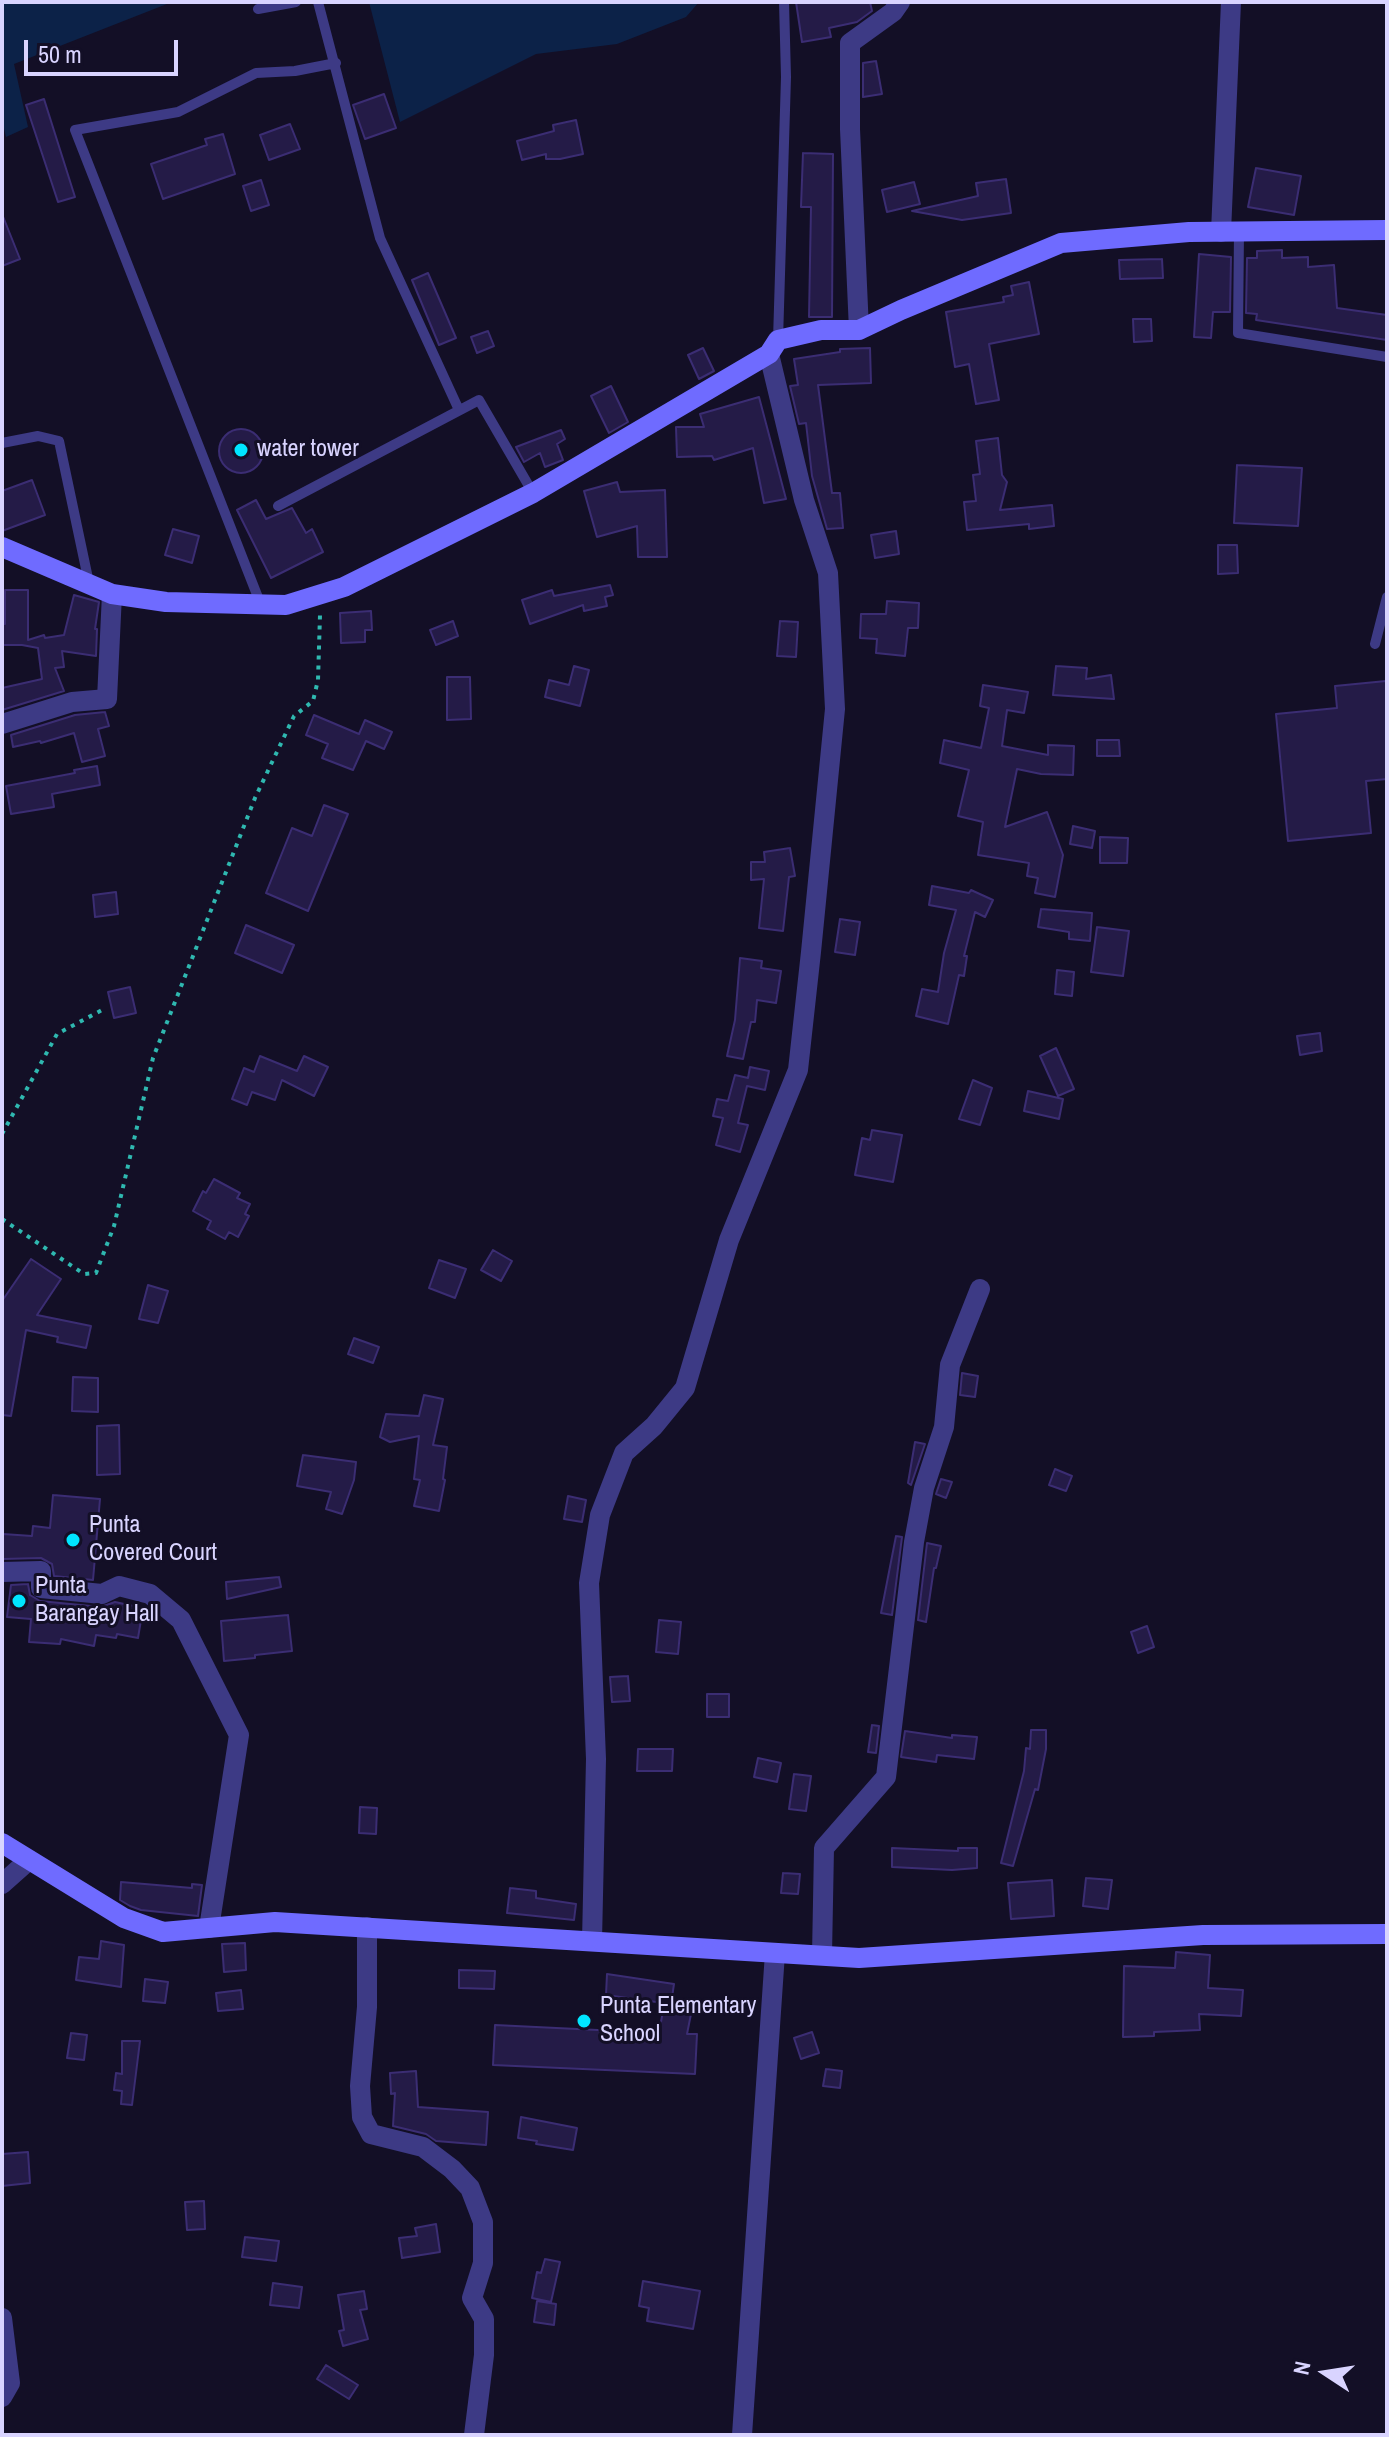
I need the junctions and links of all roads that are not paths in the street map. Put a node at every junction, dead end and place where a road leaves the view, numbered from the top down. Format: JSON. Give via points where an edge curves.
{"nodes":[{"id":1,"x":296,"y":2,"type":"edge"},
{"id":2,"x":318,"y":2,"type":"edge"},
{"id":3,"x":784,"y":2,"type":"edge"},
{"id":4,"x":900,"y":2,"type":"edge"},
{"id":5,"x":1231,"y":2,"type":"edge"},
{"id":6,"x":258,"y":9,"type":"dead end"},
{"id":7,"x":336,"y":63,"type":"junction"},
{"id":8,"x":1387,"y":230,"type":"edge"},
{"id":9,"x":1230,"y":232,"type":"junction"},
{"id":10,"x":859,"y":330,"type":"junction"},
{"id":11,"x":773,"y":347,"type":"junction"},
{"id":12,"x":1387,"y":357,"type":"edge"},
{"id":13,"x":459,"y":410,"type":"junction"},
{"id":14,"x":2,"y":443,"type":"edge"},
{"id":15,"x":533,"y":493,"type":"junction"},
{"id":16,"x":278,"y":506,"type":"dead end"},
{"id":17,"x":2,"y":547,"type":"edge"},
{"id":18,"x":89,"y":585,"type":"junction"},
{"id":19,"x":112,"y":594,"type":"junction"},
{"id":20,"x":1387,"y":597,"type":"edge"},
{"id":21,"x":261,"y":605,"type":"junction"},
{"id":22,"x":1375,"y":644,"type":"dead end"},
{"id":23,"x":2,"y":724,"type":"edge"},
{"id":24,"x":980,"y":1289,"type":"dead end"},
{"id":25,"x":2,"y":1572,"type":"edge"},
{"id":26,"x":2,"y":1843,"type":"edge"},
{"id":27,"x":29,"y":1860,"type":"junction"},
{"id":28,"x":2,"y":1884,"type":"edge"},
{"id":29,"x":367,"y":1927,"type":"junction"},
{"id":30,"x":209,"y":1928,"type":"junction"},
{"id":31,"x":1387,"y":1934,"type":"edge"},
{"id":32,"x":592,"y":1941,"type":"junction"},
{"id":33,"x":775,"y":1953,"type":"junction"},
{"id":34,"x":822,"y":1955,"type":"junction"},
{"id":35,"x":2,"y":2318,"type":"edge"},
{"id":36,"x":2,"y":2397,"type":"edge"},
{"id":37,"x":474,"y":2435,"type":"edge"},
{"id":38,"x":742,"y":2435,"type":"edge"}],
"edges":[{"from":1,"to":6,"type":"lane"},
{"from":2,"to":7,"type":"lane"},
{"from":3,"to":11,"type":"lane","via":[[786,77]]},
{"from":4,"to":10,"type":"street","via":[[850,43]]},
{"from":5,"to":9,"type":"street"},
{"from":7,"to":13,"type":"lane","via":[[380,238]]},
{"from":7,"to":21,"type":"lane","via":[[256,73],[178,112],[75,130]]},
{"from":8,"to":9,"type":"street"},
{"from":9,"to":10,"type":"street","via":[[1061,243]]},
{"from":9,"to":12,"type":"lane","via":[[1238,333]]},
{"from":10,"to":11,"type":"street","via":[[821,330]]},
{"from":11,"to":15,"type":"street"},
{"from":11,"to":32,"type":"street","via":[[804,500],[828,573],[835,709],[798,1070],[729,1240],[685,1388],[624,1453],[600,1515],[589,1583],[596,1759]]},
{"from":13,"to":15,"type":"lane","via":[[479,400]]},
{"from":13,"to":16,"type":"lane"},
{"from":14,"to":18,"type":"lane","via":[[38,436],[59,441]]},
{"from":15,"to":21,"type":"street","via":[[344,587],[286,605]]},
{"from":17,"to":18,"type":"street"},
{"from":18,"to":19,"type":"street"},
{"from":19,"to":21,"type":"street","via":[[166,602]]},
{"from":19,"to":23,"type":"street","via":[[107,699],[72,702]]},
{"from":20,"to":22,"type":"lane"},
{"from":24,"to":34,"type":"street","via":[[950,1365],[944,1427],[924,1488],[886,1777],[824,1848]]},
{"from":25,"to":30,"type":"street","via":[[41,1571],[41,1588],[102,1594],[119,1586],[150,1594],[181,1620],[239,1735]]},
{"from":26,"to":27,"type":"street"},
{"from":27,"to":28,"type":"street"},
{"from":27,"to":30,"type":"street","via":[[124,1918],[163,1932]]},
{"from":29,"to":30,"type":"street","via":[[275,1922]]},
{"from":29,"to":32,"type":"street"},
{"from":29,"to":37,"type":"street","via":[[362,2117],[371,2134],[423,2147],[452,2169],[470,2188],[483,2222],[483,2263],[472,2298],[484,2319]]},
{"from":31,"to":34,"type":"street","via":[[1203,1935],[859,1958]]},
{"from":32,"to":33,"type":"street"},
{"from":33,"to":34,"type":"street"},
{"from":33,"to":38,"type":"street"},
{"from":35,"to":36,"type":"street","via":[[10,2383]]}]}
